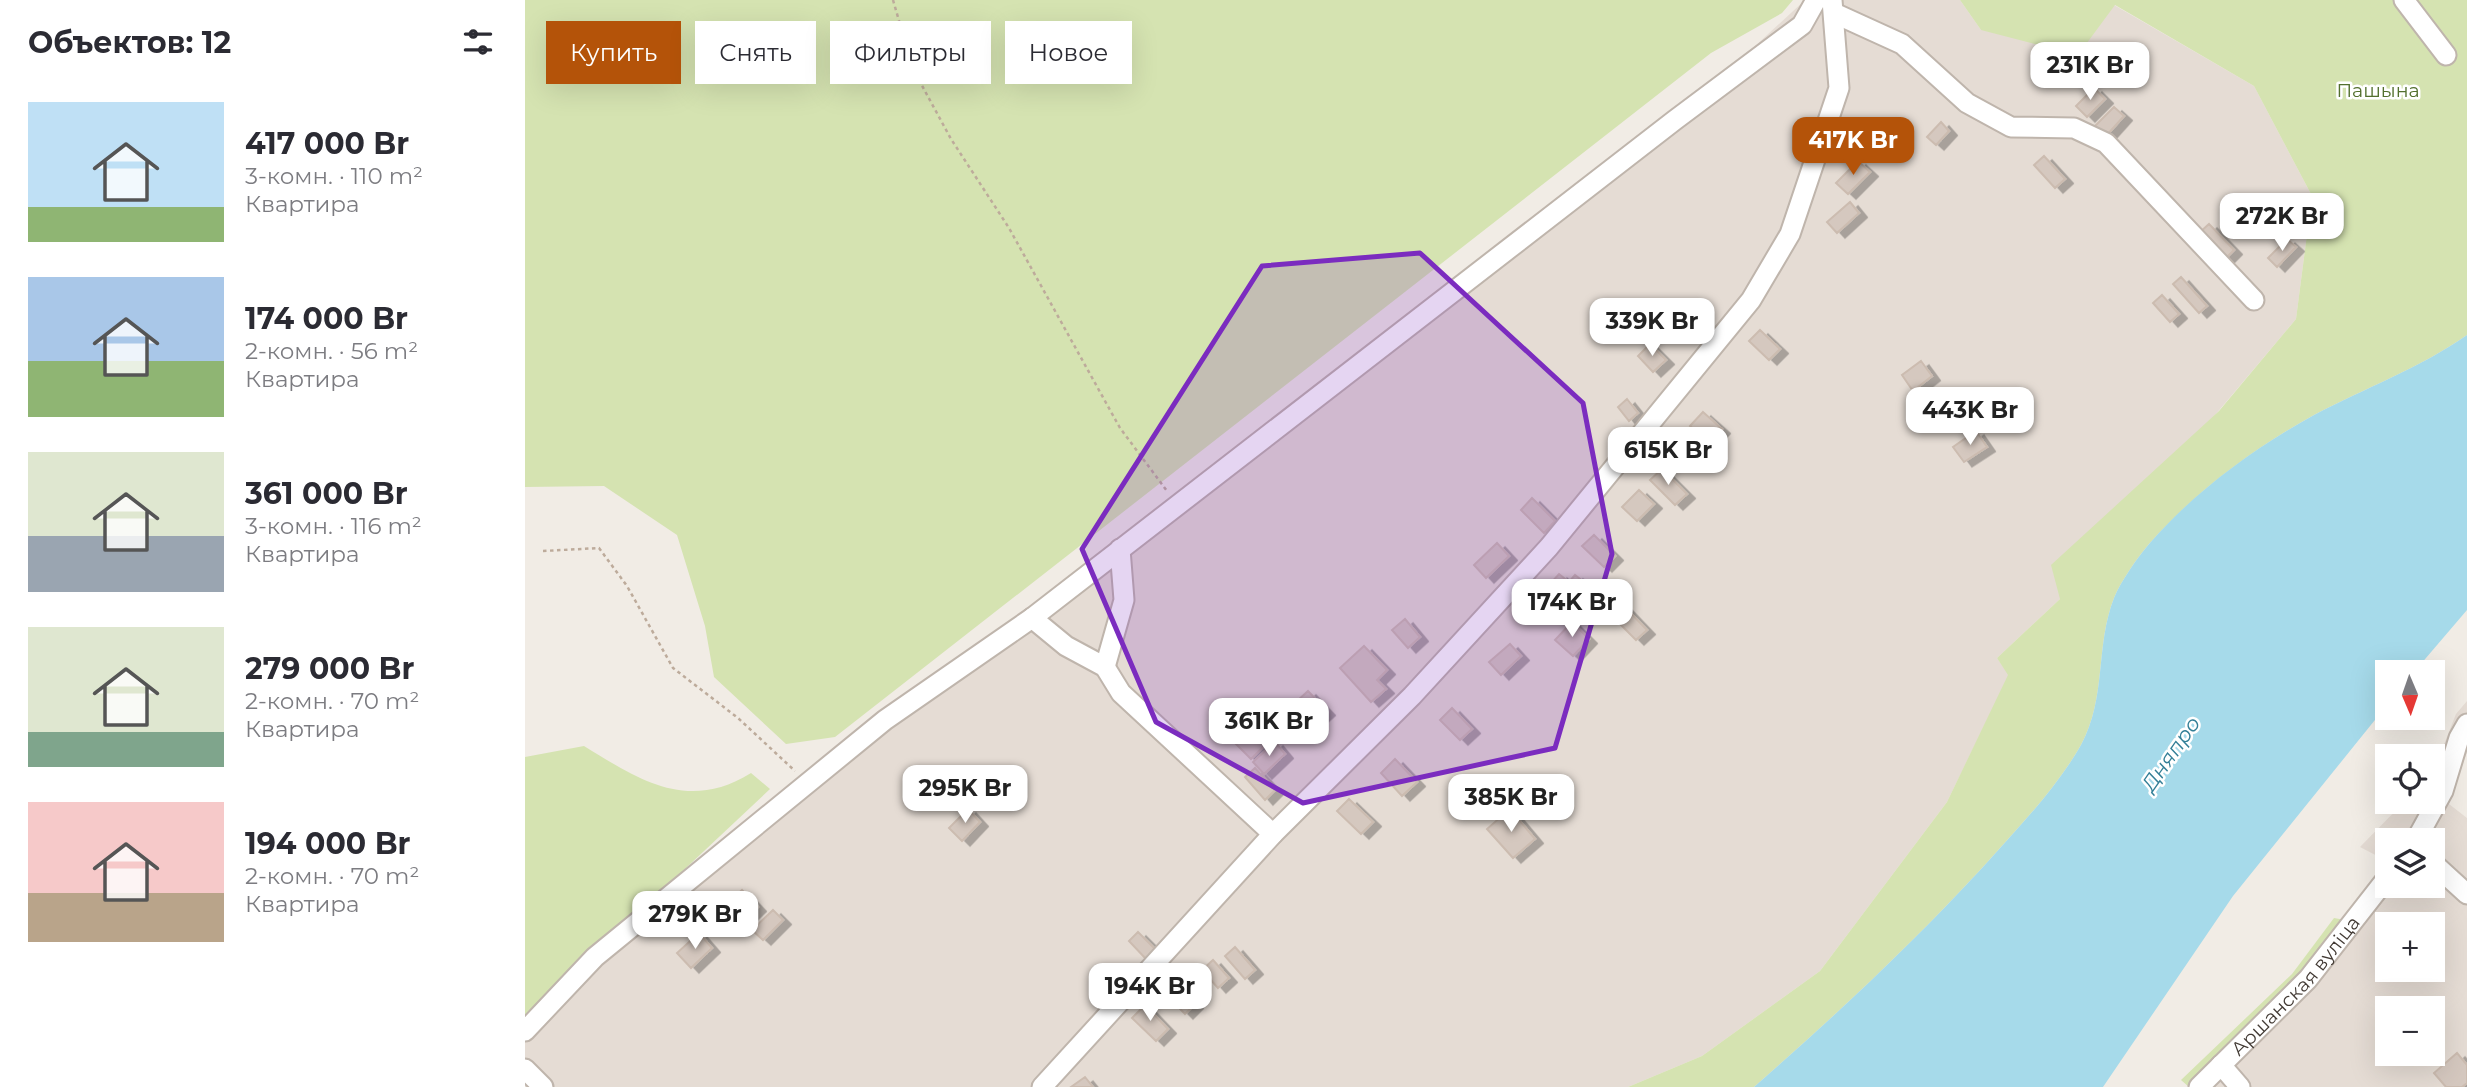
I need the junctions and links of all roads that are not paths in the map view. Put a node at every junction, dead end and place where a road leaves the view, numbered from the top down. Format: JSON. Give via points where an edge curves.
{"nodes":[{"id":1,"x":1816,"y":0,"type":"edge"},
{"id":2,"x":2405,"y":0,"type":"edge"},
{"id":3,"x":1833,"y":7,"type":"edge"},
{"id":4,"x":2446,"y":55,"type":"dead end"},
{"id":5,"x":2254,"y":300,"type":"dead end"},
{"id":6,"x":1120,"y":549,"type":"junction"},
{"id":7,"x":1032,"y":618,"type":"junction"},
{"id":8,"x":1105,"y":667,"type":"junction"},
{"id":9,"x":2467,"y":724,"type":"edge"},
{"id":10,"x":2423,"y":828,"type":"edge"},
{"id":11,"x":1273,"y":834,"type":"junction"},
{"id":12,"x":2445,"y":874,"type":"edge"},
{"id":13,"x":2375,"y":893,"type":"edge"},
{"id":14,"x":2467,"y":894,"type":"edge"},
{"id":15,"x":525,"y":1031,"type":"edge"},
{"id":16,"x":2221,"y":1065,"type":"junction"},
{"id":17,"x":525,"y":1069,"type":"edge"},
{"id":18,"x":543,"y":1087,"type":"edge"},
{"id":19,"x":1042,"y":1087,"type":"edge"},
{"id":20,"x":2199,"y":1087,"type":"edge"},
{"id":21,"x":2240,"y":1087,"type":"edge"}],
"edges":[{"from":1,"to":6,"type":"street","via":[[1802,25]]},
{"from":2,"to":4,"type":"street"},
{"from":3,"to":5,"type":"street","via":[[1902,44],[1967,103],[2011,127],[2074,128],[2106,143]]},
{"from":3,"to":11,"type":"street","via":[[1839,88],[1790,234],[1751,300],[1549,547],[1412,696]]},
{"from":6,"to":7,"type":"street"},
{"from":6,"to":8,"type":"street","via":[[1124,600]]},
{"from":7,"to":8,"type":"street","via":[[1066,646]]},
{"from":7,"to":15,"type":"street","via":[[885,720],[807,782],[595,957]]},
{"from":8,"to":11,"type":"street","via":[[1121,693]]},
{"from":9,"to":10,"type":"street","via":[[2443,791]]},
{"from":11,"to":19,"type":"street"},
{"from":12,"to":14,"type":"street"},
{"from":13,"to":16,"type":"street","name":"Аршанская вуліца","via":[[2308,979]]},
{"from":16,"to":20,"type":"street","name":"Аршанская вуліца"},
{"from":16,"to":21,"type":"street"},
{"from":17,"to":18,"type":"street"}]}
